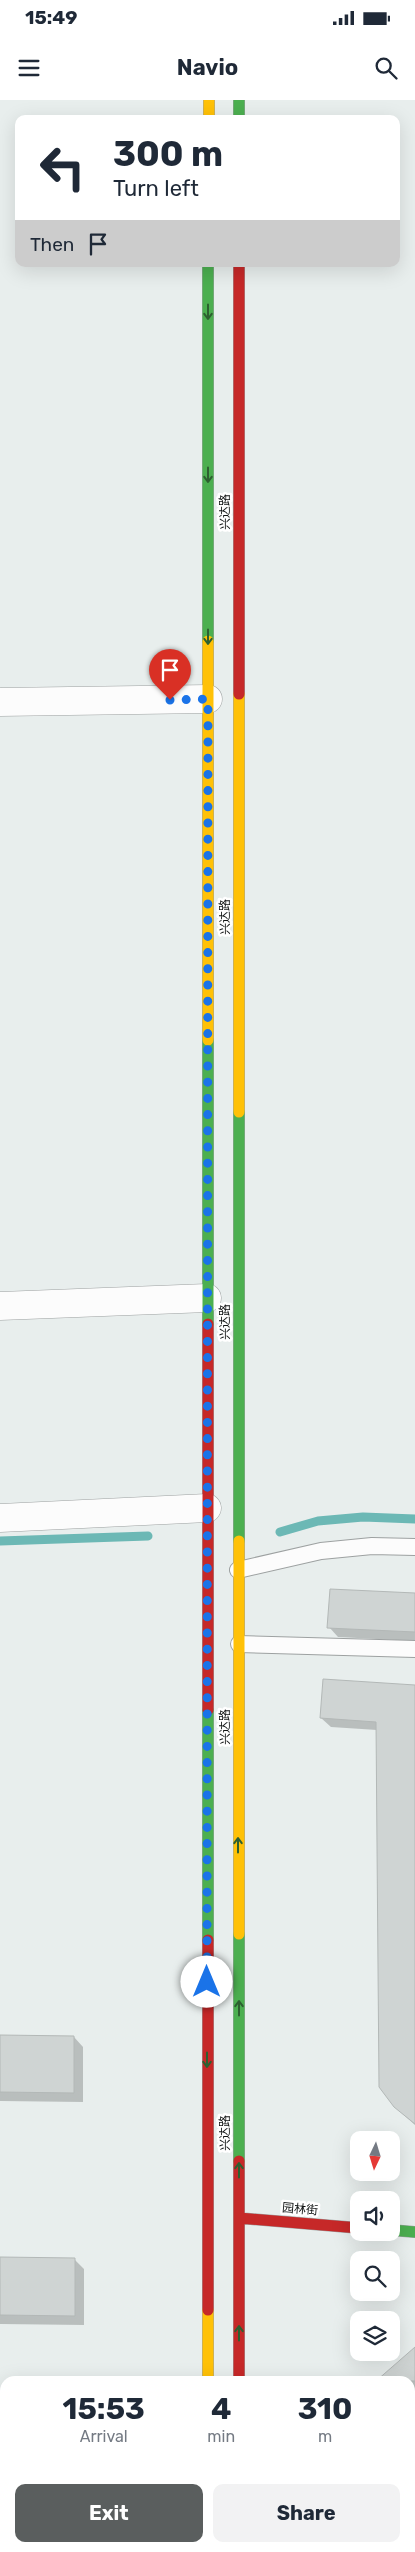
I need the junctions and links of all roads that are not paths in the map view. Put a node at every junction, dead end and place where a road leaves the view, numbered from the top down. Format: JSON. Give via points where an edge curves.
{"nodes":[{"id":1,"x":209,"y":100,"type":"edge"},
{"id":2,"x":239,"y":100,"type":"edge"},
{"id":3,"x":209,"y":115,"type":"edge"},
{"id":4,"x":239,"y":115,"type":"edge"},
{"id":5,"x":208,"y":267,"type":"edge"},
{"id":6,"x":239,"y":267,"type":"edge"},
{"id":7,"x":208,"y":699,"type":"junction"},
{"id":8,"x":0,"y":702,"type":"edge"},
{"id":9,"x":207,"y":1298,"type":"junction"},
{"id":10,"x":0,"y":1306,"type":"edge"},
{"id":11,"x":207,"y":1508,"type":"junction"},
{"id":12,"x":0,"y":1518,"type":"edge"},
{"id":13,"x":415,"y":1547,"type":"edge"},
{"id":14,"x":238,"y":1570,"type":"junction"},
{"id":15,"x":238,"y":1644,"type":"junction"},
{"id":16,"x":415,"y":1649,"type":"edge"},
{"id":17,"x":239,"y":2218,"type":"junction"},
{"id":18,"x":350,"y":2227,"type":"edge"},
{"id":19,"x":400,"y":2231,"type":"edge"},
{"id":20,"x":415,"y":2232,"type":"edge"},
{"id":21,"x":208,"y":2376,"type":"edge"},
{"id":22,"x":239,"y":2376,"type":"edge"}],
"edges":[{"from":1,"to":3,"type":"main road"},
{"from":2,"to":4,"type":"main road"},
{"from":5,"to":7,"type":"main road","name":"兴达路","one_way":true},
{"from":6,"to":14,"type":"main road","name":"兴达路"},
{"from":7,"to":8,"type":"street"},
{"from":7,"to":9,"type":"main road","name":"兴达路"},
{"from":9,"to":10,"type":"street"},
{"from":9,"to":11,"type":"main road","name":"兴达路"},
{"from":11,"to":12,"type":"street"},
{"from":11,"to":21,"type":"main road","name":"兴达路","one_way":true},
{"from":13,"to":14,"type":"lane","via":[[372,1546],[321,1551]]},
{"from":14,"to":15,"type":"main road","name":"兴达路"},
{"from":15,"to":16,"type":"lane"},
{"from":17,"to":15,"type":"main road","name":"兴达路","one_way":true},
{"from":17,"to":18,"type":"main road","name":"园林街"},
{"from":22,"to":17,"type":"main road","name":"兴达路","one_way":true},
{"from":19,"to":20,"type":"main road"}]}
